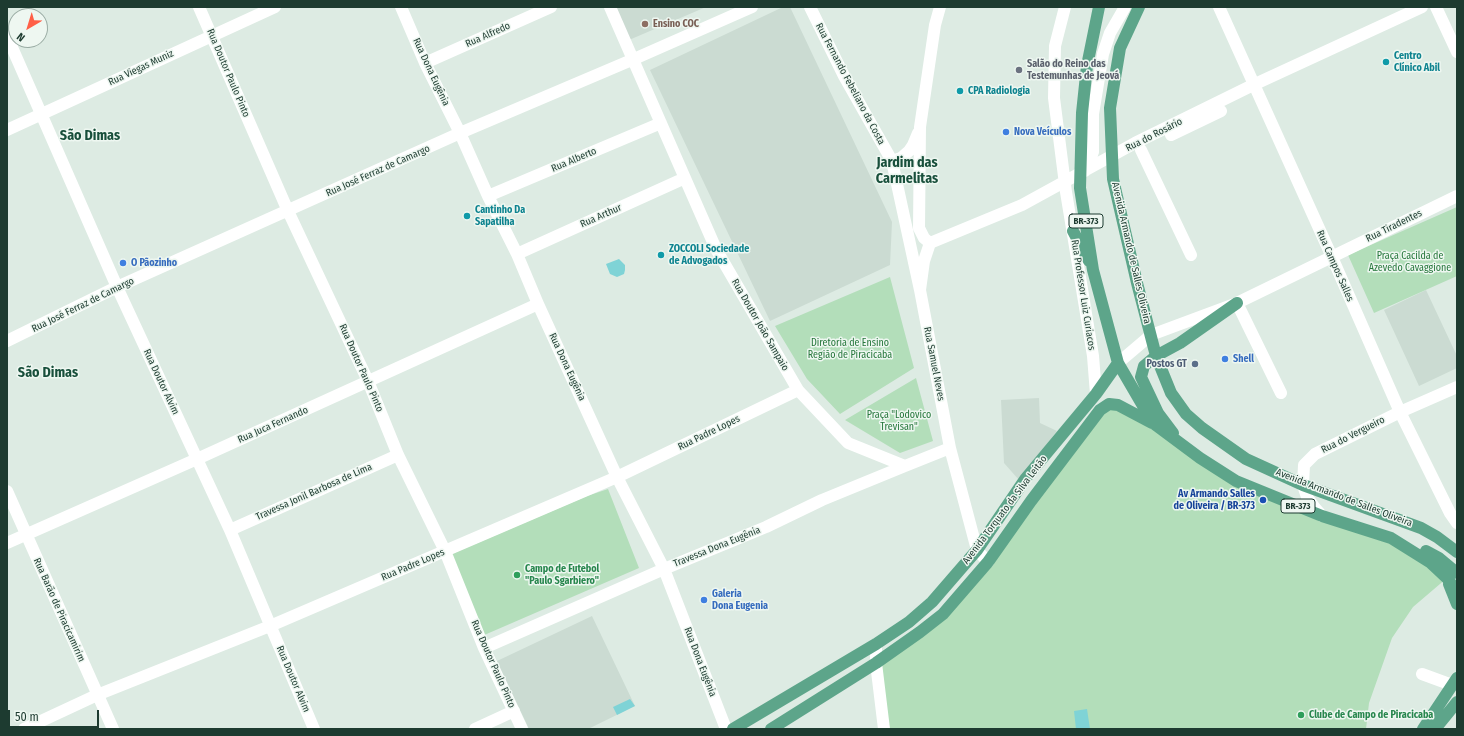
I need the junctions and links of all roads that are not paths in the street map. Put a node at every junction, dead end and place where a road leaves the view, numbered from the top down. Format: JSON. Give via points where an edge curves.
{"nodes":[{"id":1,"x":199,"y":7,"type":"edge"},
{"id":2,"x":275,"y":7,"type":"edge"},
{"id":3,"x":401,"y":7,"type":"edge"},
{"id":4,"x":551,"y":7,"type":"edge"},
{"id":5,"x":610,"y":7,"type":"edge"},
{"id":6,"x":752,"y":7,"type":"edge"},
{"id":7,"x":810,"y":7,"type":"edge"},
{"id":8,"x":940,"y":7,"type":"edge"},
{"id":9,"x":1065,"y":7,"type":"edge"},
{"id":10,"x":1100,"y":7,"type":"edge"},
{"id":11,"x":1125,"y":7,"type":"edge"},
{"id":12,"x":1139,"y":7,"type":"edge"},
{"id":13,"x":1219,"y":7,"type":"edge"},
{"id":14,"x":1422,"y":7,"type":"edge"},
{"id":15,"x":1436,"y":7,"type":"edge"},
{"id":16,"x":212,"y":35,"type":"junction"},
{"id":17,"x":7,"y":36,"type":"edge"},
{"id":18,"x":1457,"y":52,"type":"edge"},
{"id":19,"x":634,"y":59,"type":"junction"},
{"id":20,"x":425,"y":63,"type":"junction"},
{"id":21,"x":1253,"y":85,"type":"junction"},
{"id":22,"x":1221,"y":111,"type":"dead end"},
{"id":23,"x":42,"y":114,"type":"junction"},
{"id":24,"x":661,"y":123,"type":"junction"},
{"id":25,"x":920,"y":127,"type":"junction"},
{"id":26,"x":7,"y":130,"type":"edge"},
{"id":27,"x":460,"y":133,"type":"junction"},
{"id":28,"x":1138,"y":147,"type":"junction"},
{"id":29,"x":892,"y":161,"type":"junction"},
{"id":30,"x":1113,"y":165,"type":"junction"},
{"id":31,"x":1085,"y":171,"type":"junction"},
{"id":32,"x":685,"y":178,"type":"junction"},
{"id":33,"x":488,"y":196,"type":"junction"},
{"id":34,"x":1457,"y":196,"type":"edge"},
{"id":35,"x":288,"y":211,"type":"junction"},
{"id":36,"x":1073,"y":231,"type":"junction"},
{"id":37,"x":930,"y":243,"type":"junction"},
{"id":38,"x":516,"y":254,"type":"junction"},
{"id":39,"x":1191,"y":255,"type":"dead end"},
{"id":40,"x":1332,"y":257,"type":"junction"},
{"id":41,"x":1093,"y":270,"type":"junction"},
{"id":42,"x":117,"y":287,"type":"junction"},
{"id":43,"x":920,"y":290,"type":"junction"},
{"id":44,"x":1237,"y":303,"type":"junction"},
{"id":45,"x":538,"y":304,"type":"junction"},
{"id":46,"x":1151,"y":335,"type":"junction"},
{"id":47,"x":7,"y":341,"type":"edge"},
{"id":48,"x":1156,"y":356,"type":"junction"},
{"id":49,"x":1118,"y":363,"type":"junction"},
{"id":50,"x":368,"y":381,"type":"junction"},
{"id":51,"x":1457,"y":386,"type":"edge"},
{"id":52,"x":798,"y":390,"type":"junction"},
{"id":53,"x":1281,"y":393,"type":"dead end"},
{"id":54,"x":1096,"y":394,"type":"junction"},
{"id":55,"x":1400,"y":412,"type":"junction"},
{"id":56,"x":1153,"y":423,"type":"junction"},
{"id":57,"x":1180,"y":444,"type":"junction"},
{"id":58,"x":950,"y":448,"type":"junction"},
{"id":59,"x":398,"y":455,"type":"junction"},
{"id":60,"x":197,"y":459,"type":"junction"},
{"id":61,"x":905,"y":466,"type":"junction"},
{"id":62,"x":618,"y":477,"type":"junction"},
{"id":63,"x":1303,"y":485,"type":"junction"},
{"id":64,"x":7,"y":491,"type":"edge"},
{"id":65,"x":1322,"y":516,"type":"junction"},
{"id":66,"x":1457,"y":524,"type":"edge"},
{"id":67,"x":230,"y":530,"type":"junction"},
{"id":68,"x":26,"y":535,"type":"junction"},
{"id":69,"x":7,"y":543,"type":"edge"},
{"id":70,"x":976,"y":550,"type":"junction"},
{"id":71,"x":445,"y":551,"type":"junction"},
{"id":72,"x":1457,"y":552,"type":"edge"},
{"id":73,"x":988,"y":562,"type":"junction"},
{"id":74,"x":664,"y":569,"type":"junction"},
{"id":75,"x":1452,"y":576,"type":"edge"},
{"id":76,"x":1457,"y":592,"type":"edge"},
{"id":77,"x":1457,"y":604,"type":"edge"},
{"id":78,"x":270,"y":626,"type":"junction"},
{"id":79,"x":876,"y":644,"type":"junction"},
{"id":80,"x":484,"y":648,"type":"junction"},
{"id":81,"x":876,"y":663,"type":"junction"},
{"id":82,"x":1422,"y":674,"type":"dead end"},
{"id":83,"x":1455,"y":681,"type":"edge"},
{"id":84,"x":98,"y":695,"type":"junction"},
{"id":85,"x":1457,"y":702,"type":"edge"},
{"id":86,"x":1453,"y":710,"type":"edge"},
{"id":87,"x":514,"y":711,"type":"junction"},
{"id":88,"x":24,"y":729,"type":"edge"},
{"id":89,"x":113,"y":729,"type":"edge"},
{"id":90,"x":314,"y":729,"type":"edge"},
{"id":91,"x":475,"y":729,"type":"edge"},
{"id":92,"x":522,"y":729,"type":"edge"},
{"id":93,"x":726,"y":729,"type":"edge"},
{"id":94,"x":732,"y":729,"type":"edge"},
{"id":95,"x":771,"y":729,"type":"edge"},
{"id":96,"x":884,"y":729,"type":"edge"},
{"id":97,"x":1423,"y":729,"type":"edge"},
{"id":98,"x":1435,"y":729,"type":"edge"}],
"edges":[{"from":1,"to":16,"type":"street","name":"Rua Doutor Paulo Pinto"},
{"from":2,"to":16,"type":"street","name":"Rua Viegas Muniz"},
{"from":3,"to":20,"type":"street","name":"Rua Dona Eugênia"},
{"from":4,"to":20,"type":"street","name":"Rua Alfredo"},
{"from":5,"to":19,"type":"street","name":"Rua Doutor João Sampaio"},
{"from":6,"to":19,"type":"street","name":"Rua José Ferraz de Camargo"},
{"from":7,"to":29,"type":"street","name":"Rua Fernando Febeliano da Costa","via":[[844,76]]},
{"from":8,"to":25,"type":"street"},
{"from":9,"to":36,"type":"street","name":"Rua Professor Luiz Curiacos","via":[[1055,46],[1054,98]]},
{"from":10,"to":41,"type":"main road","name":"Avenida Armando de Salles Oliveira","number":"BR-373","via":[[1086,66],[1080,188]]},
{"from":11,"to":31,"type":"street","via":[[1110,33],[1103,54],[1093,114],[1093,152]]},
{"from":12,"to":30,"type":"main road","name":"Avenida Armando de Salles Oliveira","via":[[1120,48],[1110,108]]},
{"from":13,"to":21,"type":"street","name":"Rua Campos Salles"},
{"from":14,"to":21,"type":"street","name":"Rua do Rosário"},
{"from":15,"to":18,"type":"street"},
{"from":16,"to":23,"type":"street","name":"Rua Viegas Muniz"},
{"from":16,"to":35,"type":"street","name":"Rua Doutor Paulo Pinto"},
{"from":17,"to":23,"type":"street","name":"Rua Doutor Alvim"},
{"from":19,"to":24,"type":"street","name":"Rua Doutor João Sampaio"},
{"from":19,"to":27,"type":"street","name":"Rua José Ferraz de Camargo"},
{"from":20,"to":27,"type":"street","name":"Rua Dona Eugênia"},
{"from":21,"to":28,"type":"street","name":"Rua do Rosário"},
{"from":21,"to":40,"type":"street","name":"Rua Campos Salles"},
{"from":22,"to":28,"type":"street"},
{"from":23,"to":26,"type":"street","name":"Rua Viegas Muniz"},
{"from":23,"to":42,"type":"street","name":"Rua Doutor Alvim"},
{"from":24,"to":32,"type":"street","name":"Rua Doutor João Sampaio"},
{"from":24,"to":33,"type":"street","name":"Rua Alberto"},
{"from":25,"to":29,"type":"street","via":[[909,151],[902,158]]},
{"from":25,"to":37,"type":"street","via":[[919,228]]},
{"from":27,"to":33,"type":"street","name":"Rua Dona Eugênia"},
{"from":27,"to":35,"type":"street","name":"Rua José Ferraz de Camargo"},
{"from":28,"to":30,"type":"street"},
{"from":28,"to":31,"type":"street","name":"Rua do Rosário"},
{"from":28,"to":39,"type":"street"},
{"from":29,"to":43,"type":"street","name":"Rua Samuel Neves"},
{"from":30,"to":46,"type":"main road","name":"Avenida Armando de Salles Oliveira","via":[[1113,179],[1126,239]]},
{"from":31,"to":37,"type":"street","name":"Rua do Rosário","via":[[1022,205]]},
{"from":32,"to":38,"type":"street","name":"Rua Arthur"},
{"from":32,"to":52,"type":"street","name":"Rua Doutor João Sampaio","via":[[716,250]]},
{"from":33,"to":38,"type":"street","name":"Rua Dona Eugênia"},
{"from":34,"to":40,"type":"street","name":"Rua Tiradentes"},
{"from":35,"to":42,"type":"street","name":"Rua José Ferraz de Camargo"},
{"from":35,"to":50,"type":"street","name":"Rua Doutor Paulo Pinto"},
{"from":36,"to":41,"type":"main road"},
{"from":36,"to":54,"type":"street","name":"Rua Professor Luiz Curiacos","via":[[1093,356]]},
{"from":37,"to":43,"type":"street"},
{"from":38,"to":45,"type":"street","name":"Rua Dona Eugênia"},
{"from":40,"to":44,"type":"street","name":"Avenida Torquato da Silva Leitão"},
{"from":40,"to":55,"type":"street","name":"Rua Campos Salles"},
{"from":41,"to":49,"type":"main road","name":"Avenida Armando de Salles Oliveira","number":"BR-373"},
{"from":42,"to":47,"type":"street","name":"Rua José Ferraz de Camargo"},
{"from":42,"to":60,"type":"street","name":"Rua Doutor Alvim"},
{"from":43,"to":58,"type":"street","name":"Rua Samuel Neves"},
{"from":44,"to":46,"type":"street","name":"Avenida Torquato da Silva Leitão"},
{"from":44,"to":48,"type":"main road","via":[[1180,343]]},
{"from":44,"to":53,"type":"street"},
{"from":45,"to":50,"type":"street","name":"Rua Juca Fernando"},
{"from":45,"to":62,"type":"street","name":"Rua Dona Eugênia"},
{"from":46,"to":48,"type":"main road","name":"Avenida Armando de Salles Oliveira"},
{"from":46,"to":49,"type":"street","name":"Avenida Torquato da Silva Leitão"},
{"from":48,"to":57,"type":"main road","via":[[1144,366],[1141,377],[1158,413]]},
{"from":48,"to":63,"type":"main road","name":"Avenida Armando de Salles Oliveira","via":[[1171,392],[1186,414],[1246,459]]},
{"from":49,"to":54,"type":"main road","name":"Avenida Torquato da Silva Leitão"},
{"from":49,"to":56,"type":"main road","name":"Avenida Armando de Salles Oliveira","number":"BR-373"},
{"from":50,"to":59,"type":"street","name":"Rua Doutor Paulo Pinto"},
{"from":50,"to":60,"type":"street","name":"Rua Juca Fernando"},
{"from":51,"to":55,"type":"street","name":"Rua do Vergueiro"},
{"from":52,"to":61,"type":"street","name":"Rua Doutor João Sampaio","via":[[848,443]]},
{"from":52,"to":62,"type":"street","name":"Rua Padre Lopes"},
{"from":54,"to":70,"type":"main road","name":"Avenida Torquato da Silva Leitão","via":[[1026,478]]},
{"from":55,"to":63,"type":"street","name":"Rua do Vergueiro","via":[[1315,454],[1304,465]]},
{"from":55,"to":66,"type":"street","name":"Rua Campos Salles"},
{"from":56,"to":57,"type":"main road","name":"Avenida Armando de Salles Oliveira","number":"BR-373"},
{"from":56,"to":73,"type":"main road","name":"Avenida Torquato da Silva Leitão","via":[[1118,404],[1109,404],[1100,410]]},
{"from":57,"to":65,"type":"main road","name":"Avenida Armando de Salles Oliveira","number":"BR-373","via":[[1236,481]]},
{"from":58,"to":61,"type":"street","name":"Travessa Dona Eugênia"},
{"from":58,"to":70,"type":"street","name":"Rua Samuel Neves"},
{"from":59,"to":67,"type":"street","name":"Travessa Jonil Barbosa de Lima"},
{"from":59,"to":71,"type":"street","name":"Rua Doutor Paulo Pinto"},
{"from":60,"to":67,"type":"street","name":"Rua Doutor Alvim"},
{"from":60,"to":68,"type":"street","name":"Rua Juca Fernando"},
{"from":61,"to":74,"type":"street","name":"Travessa Dona Eugênia"},
{"from":62,"to":71,"type":"street","name":"Rua Padre Lopes"},
{"from":62,"to":74,"type":"street","name":"Rua Dona Eugênia"},
{"from":63,"to":65,"type":"street","name":"Rua do Vergueiro","via":[[1307,497]]},
{"from":63,"to":72,"type":"main road","name":"Avenida Armando de Salles Oliveira","via":[[1421,528]]},
{"from":64,"to":68,"type":"street","name":"Rua Barão de Piracicamirim"},
{"from":65,"to":75,"type":"main road","name":"Avenida Armando de Salles Oliveira","number":"BR-373","via":[[1391,538]]},
{"from":67,"to":78,"type":"street","name":"Rua Doutor Alvim"},
{"from":68,"to":69,"type":"street","name":"Rua Juca Fernando"},
{"from":68,"to":84,"type":"street","name":"Rua Barão de Piracicamirim"},
{"from":70,"to":73,"type":"street"},
{"from":70,"to":79,"type":"main road","name":"Avenida Torquato da Silva Leitão","via":[[932,602],[909,622]]},
{"from":71,"to":78,"type":"street","name":"Rua Padre Lopes"},
{"from":71,"to":80,"type":"street","name":"Rua Doutor Paulo Pinto"},
{"from":73,"to":81,"type":"main road","name":"Avenida Torquato da Silva Leitão","via":[[943,614]]},
{"from":74,"to":80,"type":"street","name":"Travessa Dona Eugênia"},
{"from":74,"to":93,"type":"street","name":"Rua Dona Eugênia"},
{"from":75,"to":76,"type":"main road","name":"Avenida Armando de Salles Oliveira"},
{"from":75,"to":77,"type":"main road","number":"BR-373"},
{"from":78,"to":84,"type":"street","name":"Rua Padre Lopes"},
{"from":78,"to":90,"type":"street","name":"Rua Doutor Alvim"},
{"from":79,"to":81,"type":"street"},
{"from":79,"to":94,"type":"main road","name":"Avenida Torquato da Silva Leitão"},
{"from":80,"to":87,"type":"street","name":"Rua Doutor Paulo Pinto"},
{"from":81,"to":95,"type":"main road","name":"Avenida Torquato da Silva Leitão"},
{"from":81,"to":96,"type":"street"},
{"from":82,"to":83,"type":"street"},
{"from":83,"to":97,"type":"main road"},
{"from":84,"to":88,"type":"street","name":"Rua Padre Lopes"},
{"from":84,"to":89,"type":"street","name":"Rua Barão de Piracicamirim"},
{"from":85,"to":86,"type":"main road"},
{"from":86,"to":98,"type":"main road"},
{"from":87,"to":91,"type":"street"},
{"from":87,"to":92,"type":"street","name":"Rua Doutor Paulo Pinto"}]}
